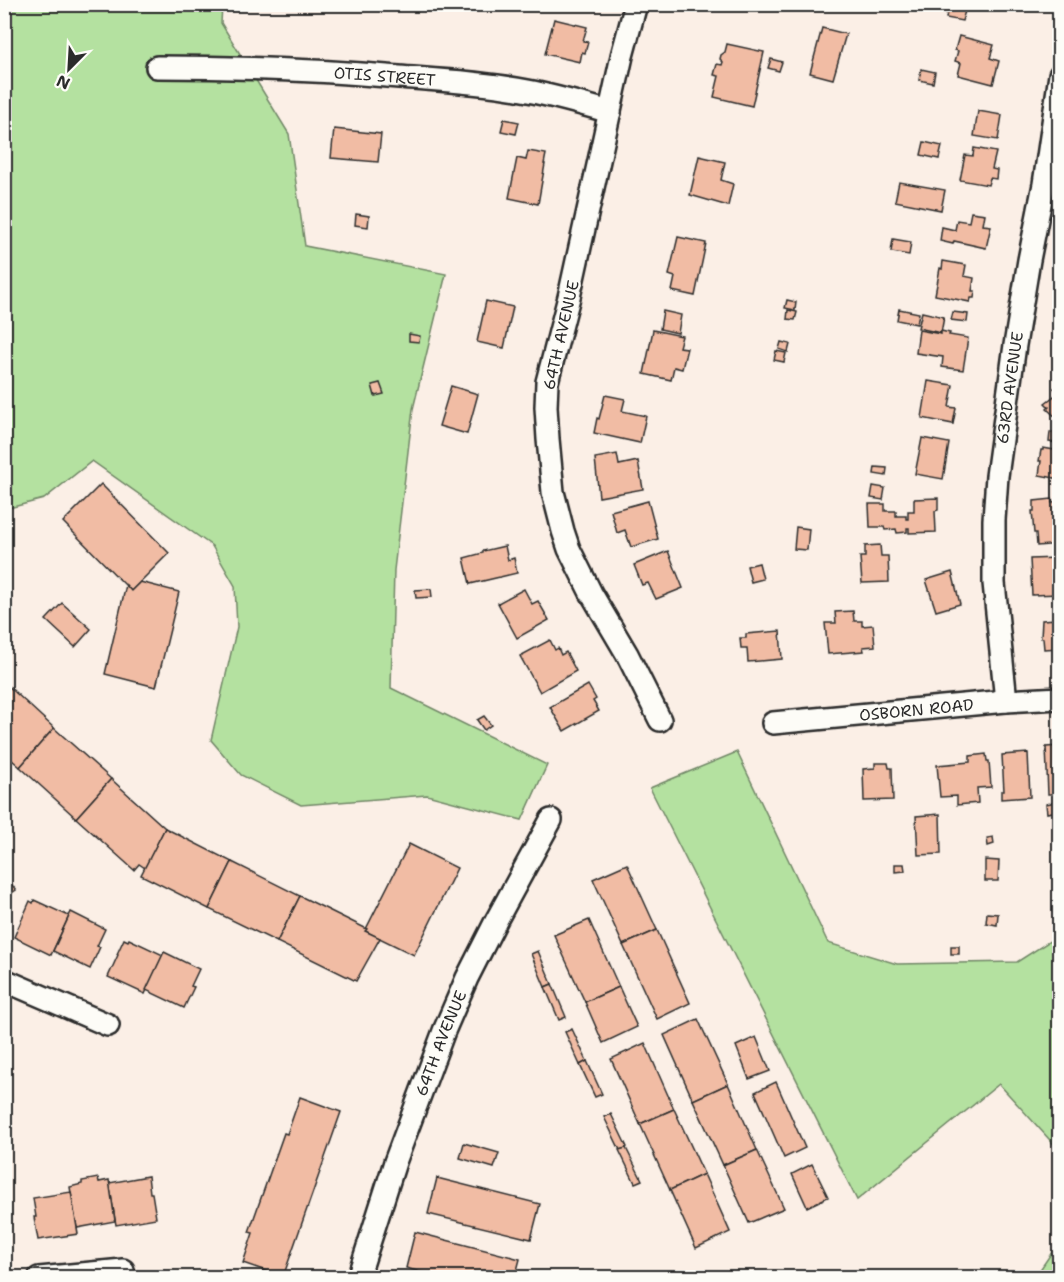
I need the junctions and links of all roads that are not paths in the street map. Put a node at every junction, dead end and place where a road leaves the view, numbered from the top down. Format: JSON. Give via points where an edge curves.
{"nodes":[{"id":1,"x":636,"y":4,"type":"edge"},
{"id":2,"x":157,"y":67,"type":"dead end"},
{"id":3,"x":1059,"y":75,"type":"edge"},
{"id":4,"x":610,"y":112,"type":"junction"},
{"id":5,"x":1059,"y":698,"type":"edge"},
{"id":6,"x":1006,"y":701,"type":"junction"},
{"id":7,"x":660,"y":720,"type":"dead end"},
{"id":8,"x":773,"y":723,"type":"dead end"},
{"id":9,"x":551,"y":820,"type":"dead end"},
{"id":10,"x":4,"y":980,"type":"edge"},
{"id":11,"x":108,"y":1024,"type":"dead end"},
{"id":12,"x":123,"y":1270,"type":"dead end"},
{"id":13,"x":39,"y":1278,"type":"edge"},
{"id":14,"x":358,"y":1278,"type":"edge"}],
"edges":[{"from":1,"to":4,"type":"street","name":"64TH AVENUE"},
{"from":2,"to":4,"type":"street","name":"OTIS STREET","via":[[322,71],[460,81],[516,88]]},
{"from":3,"to":6,"type":"street","name":"63RD AVENUE","via":[[1044,184],[1014,345],[994,509],[994,583]]},
{"from":4,"to":7,"type":"street","name":"64TH AVENUE","via":[[547,382],[548,439],[555,502],[569,549]]},
{"from":5,"to":6,"type":"street","name":"OSBORN ROAD"},
{"from":6,"to":8,"type":"street","name":"OSBORN ROAD"},
{"from":9,"to":14,"type":"street","name":"64TH AVENUE","via":[[472,968],[444,1031],[395,1162]]},
{"from":10,"to":11,"type":"street"},
{"from":12,"to":13,"type":"street"}]}
